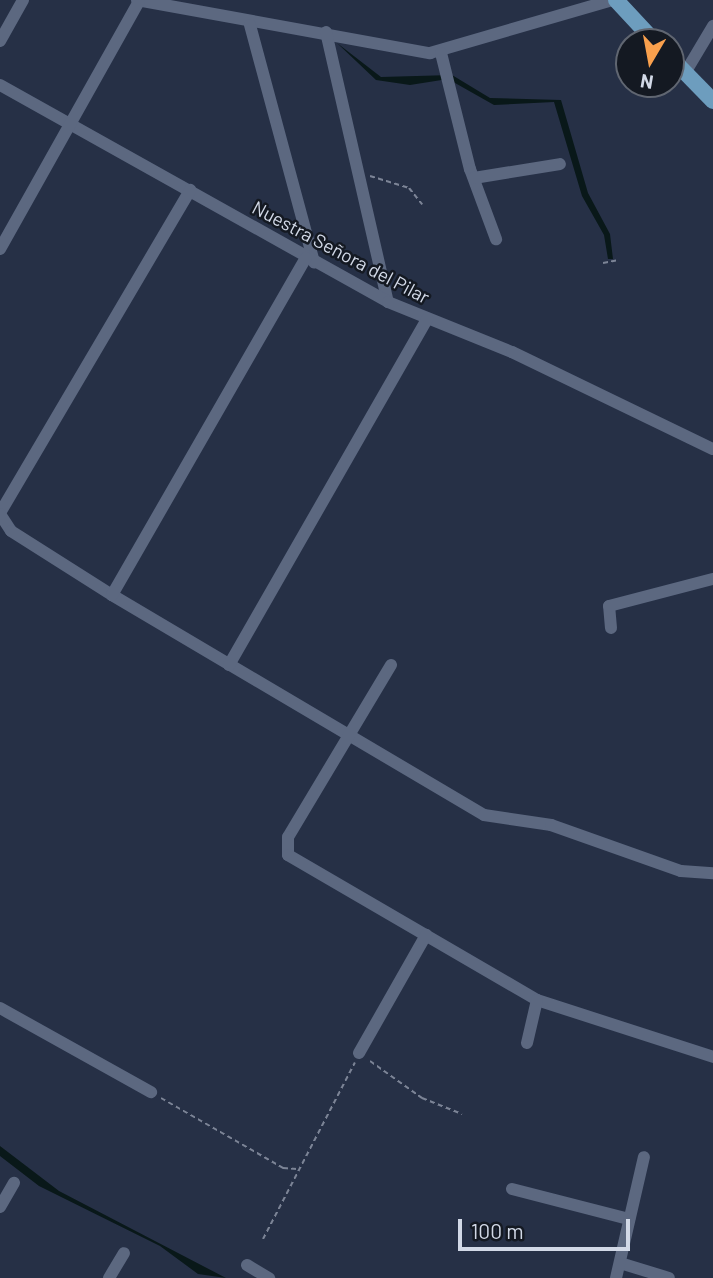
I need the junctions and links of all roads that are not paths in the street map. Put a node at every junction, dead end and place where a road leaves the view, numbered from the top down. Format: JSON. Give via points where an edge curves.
{"nodes":[{"id":1,"x":23,"y":0,"type":"edge"},
{"id":2,"x":138,"y":0,"type":"edge"},
{"id":3,"x":619,"y":1,"type":"edge"},
{"id":4,"x":250,"y":24,"type":"junction"},
{"id":5,"x":713,"y":26,"type":"edge"},
{"id":6,"x":643,"y":28,"type":"edge"},
{"id":7,"x":326,"y":32,"type":"junction"},
{"id":8,"x":0,"y":41,"type":"edge"},
{"id":9,"x":441,"y":53,"type":"junction"},
{"id":10,"x":685,"y":73,"type":"joint"},
{"id":11,"x":0,"y":85,"type":"edge"},
{"id":12,"x":713,"y":101,"type":"edge"},
{"id":13,"x":70,"y":125,"type":"junction"},
{"id":14,"x":560,"y":164,"type":"dead end"},
{"id":15,"x":474,"y":178,"type":"junction"},
{"id":16,"x":190,"y":190,"type":"junction"},
{"id":17,"x":496,"y":239,"type":"dead end"},
{"id":18,"x":0,"y":249,"type":"edge"},
{"id":19,"x":310,"y":261,"type":"junction"},
{"id":20,"x":388,"y":302,"type":"junction"},
{"id":21,"x":426,"y":319,"type":"junction"},
{"id":22,"x":713,"y":449,"type":"edge"},
{"id":23,"x":0,"y":513,"type":"edge"},
{"id":24,"x":713,"y":579,"type":"edge"},
{"id":25,"x":112,"y":595,"type":"junction"},
{"id":26,"x":611,"y":628,"type":"dead end"},
{"id":27,"x":229,"y":665,"type":"junction"},
{"id":28,"x":391,"y":665,"type":"dead end"},
{"id":29,"x":352,"y":738,"type":"junction"},
{"id":30,"x":713,"y":873,"type":"edge"},
{"id":31,"x":426,"y":935,"type":"junction"},
{"id":32,"x":537,"y":1000,"type":"junction"},
{"id":33,"x":0,"y":1008,"type":"edge"},
{"id":34,"x":527,"y":1043,"type":"dead end"},
{"id":35,"x":359,"y":1054,"type":"road end"},
{"id":36,"x":713,"y":1057,"type":"edge"},
{"id":37,"x":151,"y":1092,"type":"road end"},
{"id":38,"x":644,"y":1157,"type":"dead end"},
{"id":39,"x":14,"y":1183,"type":"dead end"},
{"id":40,"x":512,"y":1189,"type":"dead end"},
{"id":41,"x":0,"y":1207,"type":"edge"},
{"id":42,"x":629,"y":1219,"type":"junction"},
{"id":43,"x":124,"y":1253,"type":"dead end"},
{"id":44,"x":620,"y":1263,"type":"junction"},
{"id":45,"x":247,"y":1265,"type":"dead end"},
{"id":46,"x":109,"y":1278,"type":"edge"},
{"id":47,"x":269,"y":1278,"type":"edge"},
{"id":48,"x":616,"y":1278,"type":"edge"},
{"id":49,"x":669,"y":1278,"type":"edge"}],
"edges":[{"from":1,"to":8,"type":"street"},
{"from":2,"to":4,"type":"street"},
{"from":2,"to":13,"type":"street"},
{"from":3,"to":6,"type":"main road"},
{"from":3,"to":9,"type":"street"},
{"from":4,"to":7,"type":"street"},
{"from":4,"to":19,"type":"street"},
{"from":5,"to":10,"type":"street"},
{"from":7,"to":9,"type":"street"},
{"from":7,"to":20,"type":"street"},
{"from":9,"to":15,"type":"street"},
{"from":10,"to":12,"type":"main road"},
{"from":11,"to":13,"type":"street","name":"Nuestra Señora del Pilar"},
{"from":13,"to":16,"type":"street","name":"Nuestra Señora del Pilar"},
{"from":13,"to":18,"type":"street"},
{"from":14,"to":15,"type":"street"},
{"from":15,"to":17,"type":"street"},
{"from":16,"to":19,"type":"street","name":"Nuestra Señora del Pilar"},
{"from":16,"to":23,"type":"street"},
{"from":19,"to":20,"type":"street","name":"Nuestra Señora del Pilar"},
{"from":19,"to":25,"type":"street"},
{"from":20,"to":21,"type":"street","name":"Nuestra Señora del Pilar"},
{"from":21,"to":22,"type":"street","name":"Nuestra Señora del Pilar","via":[[512,352]]},
{"from":21,"to":27,"type":"street"},
{"from":23,"to":25,"type":"street","via":[[11,531]]},
{"from":24,"to":26,"type":"street","via":[[606,608]]},
{"from":25,"to":27,"type":"street"},
{"from":27,"to":29,"type":"street"},
{"from":28,"to":29,"type":"street"},
{"from":29,"to":30,"type":"street","via":[[494,819],[551,825],[681,871]]},
{"from":29,"to":31,"type":"street","via":[[288,837],[288,855]]},
{"from":31,"to":32,"type":"street"},
{"from":31,"to":35,"type":"street"},
{"from":32,"to":34,"type":"street"},
{"from":32,"to":36,"type":"street"},
{"from":33,"to":37,"type":"street"},
{"from":38,"to":42,"type":"street"},
{"from":39,"to":41,"type":"street"},
{"from":40,"to":42,"type":"street"},
{"from":42,"to":44,"type":"street"},
{"from":43,"to":46,"type":"street"},
{"from":44,"to":48,"type":"street"},
{"from":44,"to":49,"type":"street"},
{"from":45,"to":47,"type":"street"}]}
